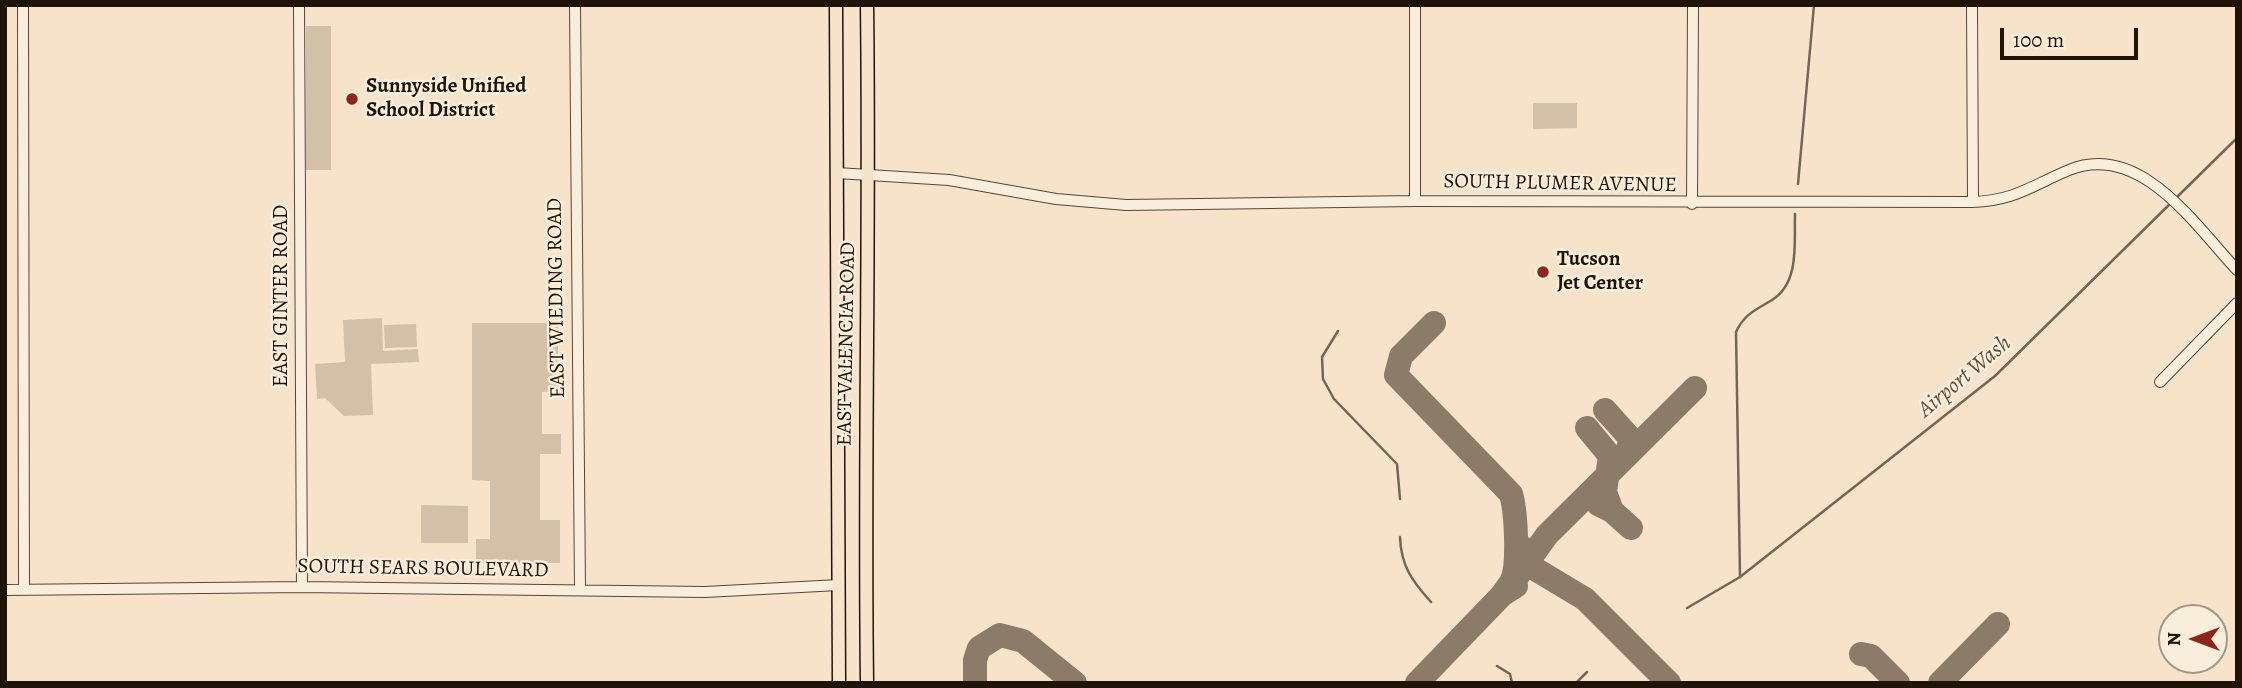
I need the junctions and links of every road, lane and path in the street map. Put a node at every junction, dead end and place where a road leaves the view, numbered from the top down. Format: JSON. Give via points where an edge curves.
{"nodes":[{"id":1,"x":23,"y":5,"type":"edge"},
{"id":2,"x":299,"y":5,"type":"edge"},
{"id":3,"x":575,"y":5,"type":"edge"},
{"id":4,"x":836,"y":5,"type":"edge"},
{"id":5,"x":867,"y":5,"type":"edge"},
{"id":6,"x":1415,"y":5,"type":"edge"},
{"id":7,"x":1693,"y":5,"type":"edge"},
{"id":8,"x":1972,"y":5,"type":"edge"},
{"id":9,"x":836,"y":173,"type":"junction"},
{"id":10,"x":870,"y":175,"type":"junction"},
{"id":11,"x":1415,"y":201,"type":"junction"},
{"id":12,"x":1973,"y":202,"type":"junction"},
{"id":13,"x":1692,"y":204,"type":"junction"},
{"id":14,"x":2237,"y":270,"type":"edge"},
{"id":15,"x":2237,"y":303,"type":"edge"},
{"id":16,"x":2160,"y":382,"type":"dead end"},
{"id":17,"x":839,"y":585,"type":"junction"},
{"id":18,"x":302,"y":587,"type":"junction"},
{"id":19,"x":5,"y":590,"type":"edge"},
{"id":20,"x":23,"y":590,"type":"junction"},
{"id":21,"x":580,"y":590,"type":"junction"},
{"id":22,"x":839,"y":683,"type":"edge"},
{"id":23,"x":867,"y":683,"type":"edge"}],
"edges":[{"from":1,"to":20,"type":"street"},
{"from":2,"to":18,"type":"street","name":"EAST GINTER ROAD"},
{"from":3,"to":21,"type":"street","name":"EAST WIEDING ROAD"},
{"from":4,"to":9,"type":"main road","name":"EAST VALENCIA ROAD"},
{"from":5,"to":10,"type":"main road","name":"EAST VALENCIA ROAD"},
{"from":6,"to":11,"type":"street"},
{"from":7,"to":13,"type":"street"},
{"from":8,"to":12,"type":"street"},
{"from":9,"to":10,"type":"street","name":"SOUTH PLUMER AVENUE"},
{"from":9,"to":17,"type":"main road","name":"EAST VALENCIA ROAD"},
{"from":10,"to":11,"type":"street","name":"SOUTH PLUMER AVENUE","via":[[949,180],[1059,200],[1126,205]]},
{"from":10,"to":23,"type":"main road","name":"EAST VALENCIA ROAD","via":[[864,488]]},
{"from":11,"to":13,"type":"street","name":"SOUTH PLUMER AVENUE"},
{"from":12,"to":13,"type":"street","name":"SOUTH PLUMER AVENUE"},
{"from":12,"to":14,"type":"street","name":"SOUTH PLUMER AVENUE","via":[[1997,202],[2090,164],[2132,170],[2158,188]]},
{"from":15,"to":16,"type":"street"},
{"from":17,"to":21,"type":"street","name":"SOUTH SEARS BOULEVARD","via":[[705,592]]},
{"from":17,"to":22,"type":"main road","name":"EAST VALENCIA ROAD"},
{"from":18,"to":20,"type":"street","name":"SOUTH SEARS BOULEVARD"},
{"from":18,"to":21,"type":"street","name":"SOUTH SEARS BOULEVARD"},
{"from":19,"to":20,"type":"street","name":"SOUTH SEARS BOULEVARD"}]}
